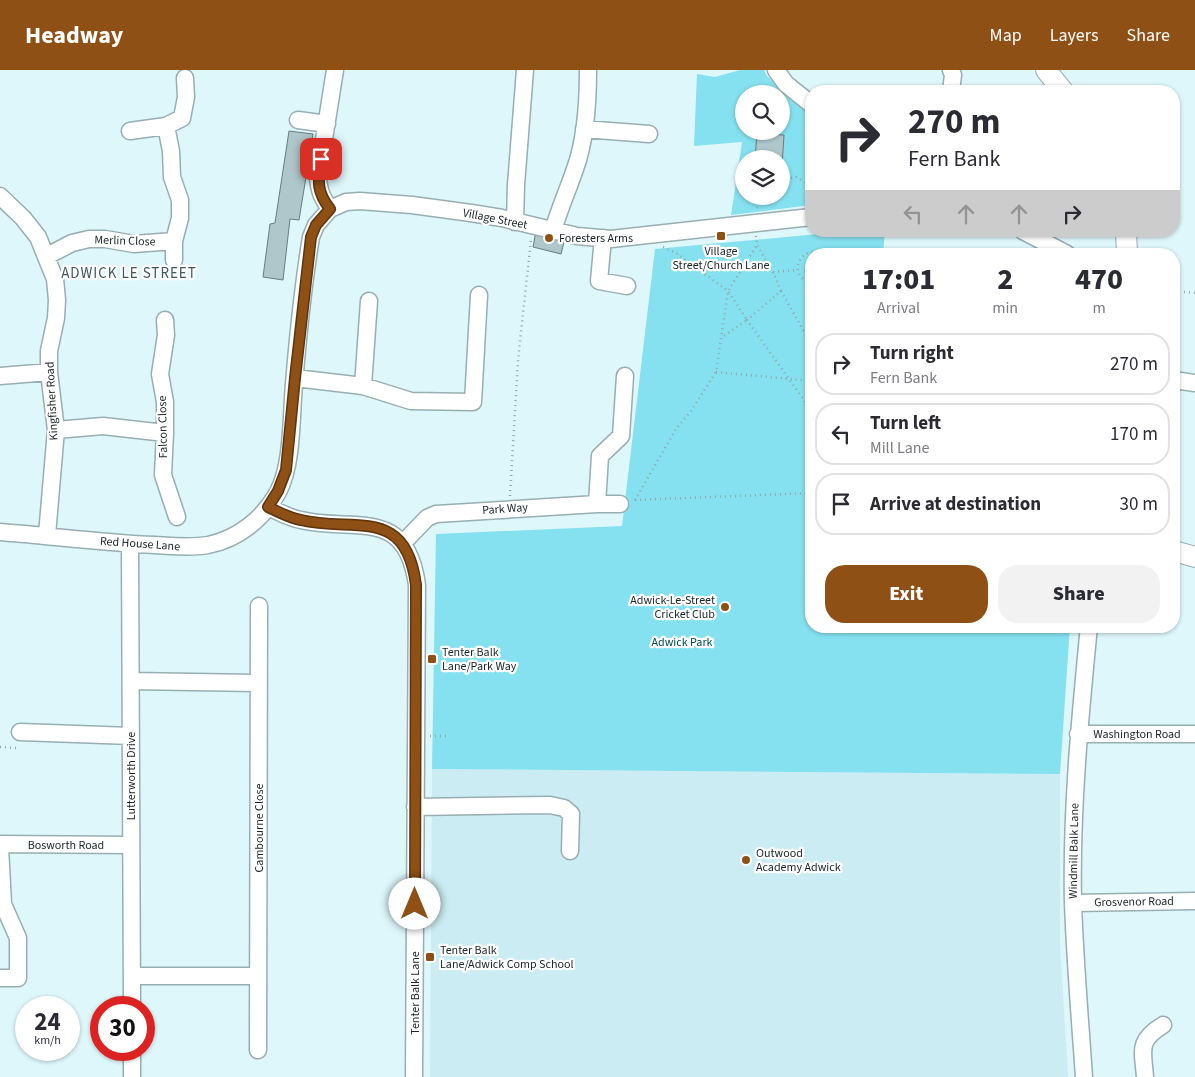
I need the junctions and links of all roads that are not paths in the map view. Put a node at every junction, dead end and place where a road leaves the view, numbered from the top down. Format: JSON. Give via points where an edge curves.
{"nodes":[{"id":1,"x":335,"y":70,"type":"edge"},
{"id":2,"x":525,"y":70,"type":"edge"},
{"id":3,"x":776,"y":70,"type":"edge"},
{"id":4,"x":951,"y":70,"type":"edge"},
{"id":5,"x":1046,"y":70,"type":"edge"},
{"id":6,"x":185,"y":78,"type":"dead end"},
{"id":7,"x":588,"y":78,"type":"edge"},
{"id":8,"x":952,"y":85,"type":"edge"},
{"id":9,"x":1058,"y":85,"type":"edge"},
{"id":10,"x":805,"y":99,"type":"edge"},
{"id":11,"x":298,"y":120,"type":"dead end"},
{"id":12,"x":327,"y":124,"type":"junction"},
{"id":13,"x":166,"y":126,"type":"junction"},
{"id":14,"x":584,"y":128,"type":"junction"},
{"id":15,"x":130,"y":131,"type":"dead end"},
{"id":16,"x":649,"y":134,"type":"dead end"},
{"id":17,"x":0,"y":196,"type":"edge"},
{"id":18,"x":330,"y":209,"type":"junction"},
{"id":19,"x":805,"y":218,"type":"edge"},
{"id":20,"x":515,"y":222,"type":"junction"},
{"id":21,"x":553,"y":231,"type":"junction"},
{"id":22,"x":1034,"y":237,"type":"edge"},
{"id":23,"x":603,"y":238,"type":"junction"},
{"id":24,"x":174,"y":241,"type":"junction"},
{"id":25,"x":1056,"y":248,"type":"edge"},
{"id":26,"x":46,"y":256,"type":"junction"},
{"id":27,"x":174,"y":260,"type":"dead end"},
{"id":28,"x":627,"y":286,"type":"dead end"},
{"id":29,"x":479,"y":295,"type":"dead end"},
{"id":30,"x":369,"y":301,"type":"dead end"},
{"id":31,"x":165,"y":328,"type":"dead end"},
{"id":32,"x":49,"y":372,"type":"junction"},
{"id":33,"x":0,"y":376,"type":"edge"},
{"id":34,"x":625,"y":376,"type":"dead end"},
{"id":35,"x":295,"y":378,"type":"junction"},
{"id":36,"x":1180,"y":381,"type":"edge"},
{"id":37,"x":1195,"y":383,"type":"edge"},
{"id":38,"x":363,"y":386,"type":"junction"},
{"id":39,"x":56,"y":430,"type":"junction"},
{"id":40,"x":165,"y":433,"type":"junction"},
{"id":41,"x":627,"y":502,"type":"road end"},
{"id":42,"x":597,"y":504,"type":"junction"},
{"id":43,"x":268,"y":507,"type":"junction"},
{"id":44,"x":177,"y":517,"type":"dead end"},
{"id":45,"x":0,"y":532,"type":"edge"},
{"id":46,"x":47,"y":535,"type":"junction"},
{"id":47,"x":130,"y":544,"type":"junction"},
{"id":48,"x":402,"y":544,"type":"junction"},
{"id":49,"x":1180,"y":553,"type":"edge"},
{"id":50,"x":1195,"y":557,"type":"edge"},
{"id":51,"x":259,"y":606,"type":"dead end"},
{"id":52,"x":1088,"y":633,"type":"edge"},
{"id":53,"x":131,"y":681,"type":"junction"},
{"id":54,"x":259,"y":683,"type":"junction"},
{"id":55,"x":20,"y":732,"type":"dead end"},
{"id":56,"x":1078,"y":734,"type":"junction"},
{"id":57,"x":1195,"y":734,"type":"edge"},
{"id":58,"x":131,"y":736,"type":"junction"},
{"id":59,"x":415,"y":807,"type":"junction"},
{"id":60,"x":131,"y":845,"type":"junction"},
{"id":61,"x":0,"y":846,"type":"edge"},
{"id":62,"x":570,"y":851,"type":"dead end"},
{"id":63,"x":1195,"y":901,"type":"edge"},
{"id":64,"x":1073,"y":903,"type":"junction"},
{"id":65,"x":132,"y":976,"type":"junction"},
{"id":66,"x":258,"y":976,"type":"junction"},
{"id":67,"x":0,"y":978,"type":"edge"},
{"id":68,"x":132,"y":996,"type":"edge"},
{"id":69,"x":1163,"y":1025,"type":"dead end"},
{"id":70,"x":258,"y":1050,"type":"dead end"},
{"id":71,"x":132,"y":1061,"type":"edge"},
{"id":72,"x":132,"y":1077,"type":"edge"},
{"id":73,"x":414,"y":1077,"type":"edge"},
{"id":74,"x":1084,"y":1077,"type":"edge"},
{"id":75,"x":1145,"y":1077,"type":"edge"}],
"edges":[{"from":1,"to":12,"type":"street"},
{"from":2,"to":20,"type":"street"},
{"from":3,"to":10,"type":"street","via":[[786,84]]},
{"from":4,"to":8,"type":"street"},
{"from":5,"to":9,"type":"main road"},
{"from":6,"to":13,"type":"street","via":[[182,118]]},
{"from":7,"to":14,"type":"street"},
{"from":11,"to":12,"type":"street"},
{"from":12,"to":18,"type":"street","via":[[318,177],[319,191]]},
{"from":13,"to":15,"type":"street"},
{"from":13,"to":24,"type":"street","name":"Merlin Close","via":[[172,177],[180,200],[180,218]]},
{"from":14,"to":16,"type":"street"},
{"from":14,"to":21,"type":"street","via":[[576,168],[558,210]]},
{"from":17,"to":26,"type":"street","name":"Kingfisher Road","via":[[38,237]]},
{"from":18,"to":20,"type":"street","name":"Village Street","via":[[346,202],[377,202],[471,213]]},
{"from":18,"to":35,"type":"street","name":"Red House Lane","via":[[316,225],[311,237]]},
{"from":19,"to":23,"type":"street","name":"Village Street"},
{"from":20,"to":21,"type":"street","name":"Village Street"},
{"from":21,"to":23,"type":"street","name":"Village Street"},
{"from":22,"to":25,"type":"street"},
{"from":23,"to":28,"type":"street","via":[[599,281]]},
{"from":24,"to":26,"type":"street","name":"Merlin Close","via":[[134,244],[89,239],[72,243]]},
{"from":24,"to":27,"type":"street"},
{"from":26,"to":32,"type":"street","name":"Kingfisher Road","via":[[55,279],[57,300]]},
{"from":29,"to":38,"type":"street","via":[[473,402],[412,401]]},
{"from":30,"to":38,"type":"street"},
{"from":31,"to":40,"type":"street","name":"Falcon Close","via":[[160,374],[165,402]]},
{"from":32,"to":33,"type":"street"},
{"from":32,"to":39,"type":"street","name":"Kingfisher Road"},
{"from":34,"to":42,"type":"street","via":[[621,436],[600,456]]},
{"from":35,"to":38,"type":"street"},
{"from":35,"to":43,"type":"street","name":"Red House Lane","via":[[286,470]]},
{"from":36,"to":37,"type":"street"},
{"from":39,"to":40,"type":"street","via":[[103,426]]},
{"from":39,"to":46,"type":"street","name":"Kingfisher Road"},
{"from":40,"to":44,"type":"street","name":"Falcon Close","via":[[163,475]]},
{"from":41,"to":42,"type":"street","name":"Park Way"},
{"from":42,"to":48,"type":"street","name":"Park Way","via":[[436,514],[427,518]]},
{"from":43,"to":47,"type":"street","name":"Red House Lane","via":[[242,532],[208,545]]},
{"from":43,"to":48,"type":"street","name":"Tenter Balk Lane","via":[[301,520],[378,528]]},
{"from":45,"to":46,"type":"street","name":"Red House Lane"},
{"from":46,"to":47,"type":"street","name":"Red House Lane"},
{"from":47,"to":53,"type":"street","name":"Lutterworth Drive"},
{"from":48,"to":59,"type":"street","name":"Tenter Balk Lane","via":[[414,566],[416,585]]},
{"from":49,"to":50,"type":"main road"},
{"from":51,"to":54,"type":"street","name":"Cambourne Close"},
{"from":52,"to":56,"type":"street","name":"Windmill Balk Lane"},
{"from":53,"to":54,"type":"street"},
{"from":53,"to":58,"type":"street","name":"Lutterworth Drive"},
{"from":54,"to":66,"type":"street","name":"Cambourne Close"},
{"from":55,"to":58,"type":"street"},
{"from":56,"to":57,"type":"street","name":"Washington Road"},
{"from":56,"to":64,"type":"street","name":"Windmill Balk Lane"},
{"from":58,"to":60,"type":"street","name":"Lutterworth Drive"},
{"from":59,"to":62,"type":"street","via":[[550,805],[564,808],[571,814]]},
{"from":59,"to":73,"type":"street","name":"Tenter Balk Lane"},
{"from":60,"to":61,"type":"street","name":"Bosworth Road"},
{"from":60,"to":65,"type":"street","name":"Lutterworth Drive"},
{"from":61,"to":67,"type":"street","via":[[3,904],[18,938],[18,978]]},
{"from":63,"to":64,"type":"street","name":"Grosvenor Road"},
{"from":64,"to":74,"type":"street","name":"Windmill Balk Lane"},
{"from":65,"to":66,"type":"street"},
{"from":65,"to":68,"type":"street","name":"Lutterworth Drive"},
{"from":66,"to":70,"type":"street","name":"Cambourne Close"},
{"from":69,"to":75,"type":"street","via":[[1151,1032],[1143,1046]]},
{"from":71,"to":72,"type":"street"}]}
